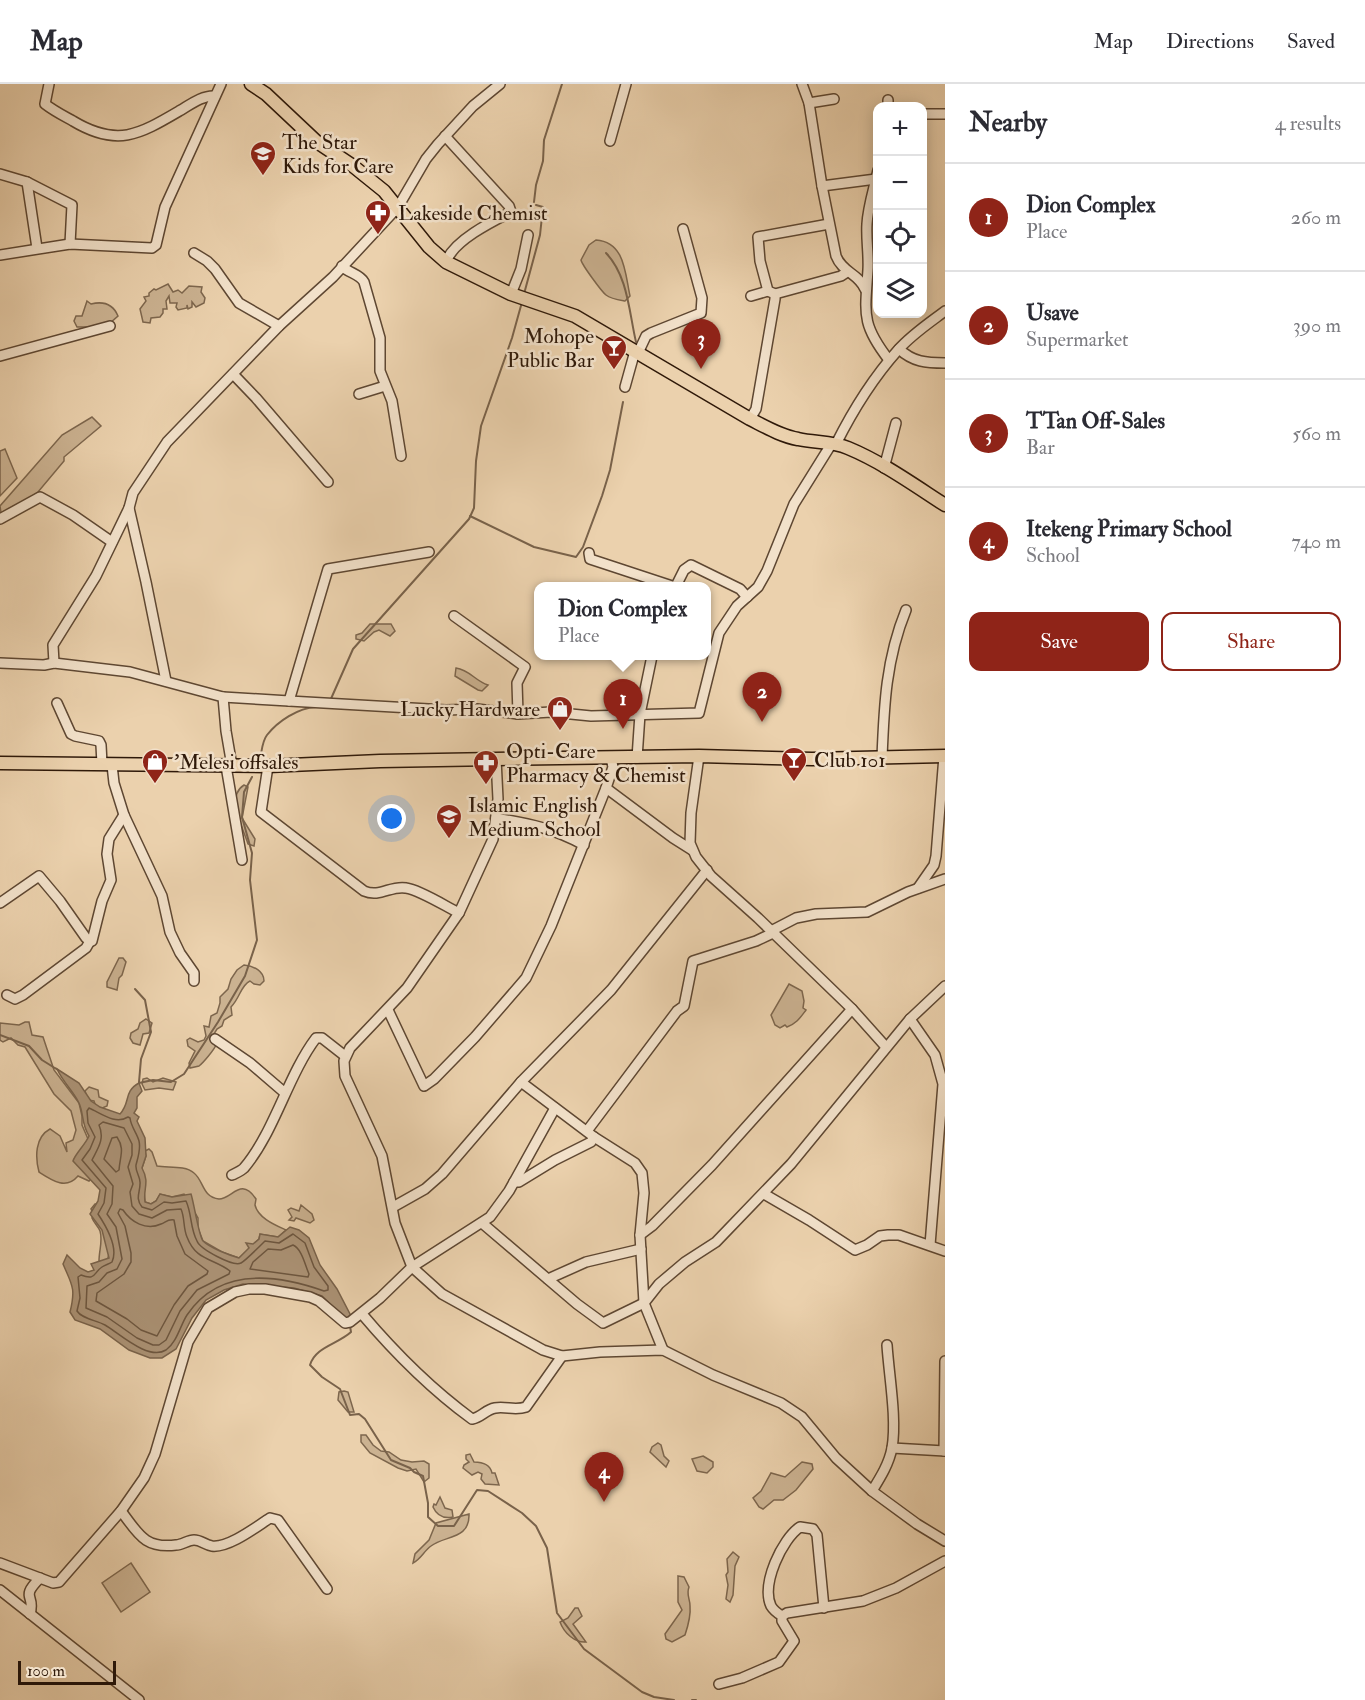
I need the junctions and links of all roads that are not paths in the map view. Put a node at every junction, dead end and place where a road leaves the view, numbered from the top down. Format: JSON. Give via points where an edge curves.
{"nodes":[{"id":1,"x":49,"y":84,"type":"edge"},
{"id":2,"x":221,"y":84,"type":"edge"},
{"id":3,"x":251,"y":84,"type":"edge"},
{"id":4,"x":500,"y":84,"type":"edge"},
{"id":5,"x":626,"y":84,"type":"edge"},
{"id":6,"x":802,"y":84,"type":"edge"},
{"id":7,"x":215,"y":96,"type":"junction"},
{"id":8,"x":834,"y":99,"type":"dead end"},
{"id":9,"x":809,"y":103,"type":"junction"},
{"id":10,"x":927,"y":114,"type":"edge"},
{"id":11,"x":945,"y":114,"type":"edge"},
{"id":12,"x":445,"y":136,"type":"junction"},
{"id":13,"x":610,"y":141,"type":"dead end"},
{"id":14,"x":0,"y":174,"type":"edge"},
{"id":15,"x":873,"y":176,"type":"edge"},
{"id":16,"x":27,"y":182,"type":"junction"},
{"id":17,"x":822,"y":186,"type":"junction"},
{"id":18,"x":873,"y":188,"type":"edge"},
{"id":19,"x":398,"y":207,"type":"junction"},
{"id":20,"x":829,"y":224,"type":"junction"},
{"id":21,"x":683,"y":229,"type":"dead end"},
{"id":22,"x":528,"y":235,"type":"dead end"},
{"id":23,"x":70,"y":244,"type":"junction"},
{"id":24,"x":37,"y":248,"type":"junction"},
{"id":25,"x":194,"y":254,"type":"dead end"},
{"id":26,"x":0,"y":255,"type":"edge"},
{"id":27,"x":446,"y":262,"type":"junction"},
{"id":28,"x":342,"y":266,"type":"junction"},
{"id":29,"x":847,"y":272,"type":"junction"},
{"id":30,"x":865,"y":289,"type":"junction"},
{"id":31,"x":771,"y":293,"type":"junction"},
{"id":32,"x":514,"y":295,"type":"junction"},
{"id":33,"x":751,"y":296,"type":"dead end"},
{"id":34,"x":945,"y":312,"type":"edge"},
{"id":35,"x":110,"y":326,"type":"dead end"},
{"id":36,"x":279,"y":326,"type":"junction"},
{"id":37,"x":899,"y":349,"type":"junction"},
{"id":38,"x":636,"y":352,"type":"junction"},
{"id":39,"x":0,"y":356,"type":"edge"},
{"id":40,"x":889,"y":360,"type":"junction"},
{"id":41,"x":945,"y":363,"type":"edge"},
{"id":42,"x":233,"y":374,"type":"junction"},
{"id":43,"x":386,"y":386,"type":"junction"},
{"id":44,"x":625,"y":387,"type":"dead end"},
{"id":45,"x":359,"y":394,"type":"dead end"},
{"id":46,"x":750,"y":419,"type":"junction"},
{"id":47,"x":896,"y":423,"type":"dead end"},
{"id":48,"x":834,"y":444,"type":"junction"},
{"id":49,"x":401,"y":456,"type":"dead end"},
{"id":50,"x":884,"y":468,"type":"junction"},
{"id":51,"x":328,"y":482,"type":"dead end"},
{"id":52,"x":945,"y":505,"type":"edge"},
{"id":53,"x":129,"y":508,"type":"junction"},
{"id":54,"x":0,"y":519,"type":"edge"},
{"id":55,"x":112,"y":542,"type":"junction"},
{"id":56,"x":429,"y":552,"type":"dead end"},
{"id":57,"x":589,"y":553,"type":"dead end"},
{"id":58,"x":660,"y":582,"type":"edge"},
{"id":59,"x":678,"y":582,"type":"edge"},
{"id":60,"x":747,"y":597,"type":"junction"},
{"id":61,"x":906,"y":610,"type":"dead end"},
{"id":62,"x":454,"y":616,"type":"dead end"},
{"id":63,"x":651,"y":660,"type":"edge"},
{"id":64,"x":0,"y":663,"type":"edge"},
{"id":65,"x":54,"y":663,"type":"junction"},
{"id":66,"x":166,"y":681,"type":"junction"},
{"id":67,"x":223,"y":697,"type":"junction"},
{"id":68,"x":289,"y":701,"type":"junction"},
{"id":69,"x":57,"y":703,"type":"dead end"},
{"id":70,"x":518,"y":714,"type":"junction"},
{"id":71,"x":640,"y":714,"type":"junction"},
{"id":72,"x":699,"y":756,"type":"junction"},
{"id":73,"x":945,"y":756,"type":"edge"},
{"id":74,"x":611,"y":758,"type":"junction"},
{"id":75,"x":637,"y":758,"type":"junction"},
{"id":76,"x":882,"y":758,"type":"junction"},
{"id":77,"x":496,"y":759,"type":"junction"},
{"id":78,"x":0,"y":763,"type":"edge"},
{"id":79,"x":107,"y":764,"type":"junction"},
{"id":80,"x":229,"y":766,"type":"junction"},
{"id":81,"x":267,"y":766,"type":"junction"},
{"id":82,"x":606,"y":788,"type":"junction"},
{"id":83,"x":124,"y":815,"type":"junction"},
{"id":84,"x":496,"y":818,"type":"junction"},
{"id":85,"x":584,"y":845,"type":"junction"},
{"id":86,"x":692,"y":850,"type":"junction"},
{"id":87,"x":242,"y":860,"type":"dead end"},
{"id":88,"x":707,"y":870,"type":"junction"},
{"id":89,"x":945,"y":879,"type":"edge"},
{"id":90,"x":918,"y":888,"type":"junction"},
{"id":91,"x":0,"y":903,"type":"edge"},
{"id":92,"x":459,"y":913,"type":"junction"},
{"id":93,"x":772,"y":932,"type":"junction"},
{"id":94,"x":90,"y":941,"type":"junction"},
{"id":95,"x":194,"y":981,"type":"dead end"},
{"id":96,"x":945,"y":986,"type":"edge"},
{"id":97,"x":7,"y":995,"type":"dead end"},
{"id":98,"x":852,"y":1009,"type":"junction"},
{"id":99,"x":388,"y":1010,"type":"junction"},
{"id":100,"x":910,"y":1018,"type":"junction"},
{"id":101,"x":215,"y":1039,"type":"dead end"},
{"id":102,"x":886,"y":1047,"type":"junction"},
{"id":103,"x":345,"y":1056,"type":"junction"},
{"id":104,"x":521,"y":1082,"type":"junction"},
{"id":105,"x":285,"y":1093,"type":"junction"},
{"id":106,"x":555,"y":1108,"type":"junction"},
{"id":107,"x":590,"y":1134,"type":"junction"},
{"id":108,"x":941,"y":1154,"type":"edge"},
{"id":109,"x":232,"y":1175,"type":"dead end"},
{"id":110,"x":514,"y":1182,"type":"junction"},
{"id":111,"x":764,"y":1194,"type":"junction"},
{"id":112,"x":393,"y":1207,"type":"junction"},
{"id":113,"x":482,"y":1223,"type":"junction"},
{"id":114,"x":640,"y":1235,"type":"junction"},
{"id":115,"x":930,"y":1245,"type":"junction"},
{"id":116,"x":640,"y":1249,"type":"junction"},
{"id":117,"x":945,"y":1251,"type":"edge"},
{"id":118,"x":412,"y":1267,"type":"junction"},
{"id":119,"x":548,"y":1279,"type":"junction"},
{"id":120,"x":644,"y":1304,"type":"junction"},
{"id":121,"x":362,"y":1314,"type":"junction"},
{"id":122,"x":888,"y":1346,"type":"dead end"},
{"id":123,"x":663,"y":1350,"type":"junction"},
{"id":124,"x":562,"y":1356,"type":"junction"},
{"id":125,"x":945,"y":1361,"type":"edge"},
{"id":126,"x":892,"y":1448,"type":"junction"},
{"id":127,"x":944,"y":1451,"type":"edge"},
{"id":128,"x":872,"y":1491,"type":"junction"},
{"id":129,"x":121,"y":1510,"type":"junction"},
{"id":130,"x":945,"y":1542,"type":"edge"},
{"id":131,"x":945,"y":1561,"type":"edge"},
{"id":132,"x":0,"y":1563,"type":"edge"},
{"id":133,"x":40,"y":1578,"type":"junction"},
{"id":134,"x":327,"y":1589,"type":"dead end"},
{"id":135,"x":0,"y":1590,"type":"edge"},
{"id":136,"x":824,"y":1608,"type":"junction"},
{"id":137,"x":30,"y":1614,"type":"junction"},
{"id":138,"x":782,"y":1616,"type":"junction"},
{"id":139,"x":719,"y":1684,"type":"dead end"},
{"id":140,"x":139,"y":1700,"type":"edge"}],
"edges":[{"from":1,"to":7,"type":"street","via":[[45,104],[51,109],[88,131],[116,137],[144,131],[209,95]]},
{"from":2,"to":7,"type":"street"},
{"from":3,"to":19,"type":"main road"},
{"from":4,"to":12,"type":"street"},
{"from":5,"to":13,"type":"street"},
{"from":6,"to":9,"type":"street"},
{"from":7,"to":23,"type":"street","via":[[165,207],[156,245],[152,248]]},
{"from":8,"to":9,"type":"street"},
{"from":9,"to":17,"type":"street"},
{"from":10,"to":11,"type":"street"},
{"from":12,"to":19,"type":"street","via":[[426,159]]},
{"from":12,"to":27,"type":"street","via":[[511,212],[451,250]]},
{"from":14,"to":16,"type":"street"},
{"from":15,"to":17,"type":"street"},
{"from":16,"to":23,"type":"street","via":[[72,205]]},
{"from":16,"to":24,"type":"street"},
{"from":17,"to":20,"type":"street"},
{"from":18,"to":30,"type":"street"},
{"from":19,"to":27,"type":"main road","via":[[429,248]]},
{"from":19,"to":28,"type":"street"},
{"from":20,"to":29,"type":"street","via":[[839,265]]},
{"from":20,"to":31,"type":"street","via":[[758,237],[760,261]]},
{"from":21,"to":38,"type":"street","via":[[702,298],[701,313],[646,336]]},
{"from":22,"to":32,"type":"street"},
{"from":23,"to":24,"type":"street"},
{"from":24,"to":26,"type":"street"},
{"from":25,"to":36,"type":"street","via":[[215,269],[239,303]]},
{"from":27,"to":32,"type":"main road"},
{"from":28,"to":36,"type":"street"},
{"from":28,"to":43,"type":"street","via":[[364,282],[380,338],[380,371]]},
{"from":29,"to":30,"type":"street","via":[[862,282]]},
{"from":29,"to":31,"type":"street"},
{"from":30,"to":40,"type":"street","via":[[870,331]]},
{"from":31,"to":33,"type":"street"},
{"from":31,"to":46,"type":"street","via":[[756,409]]},
{"from":32,"to":38,"type":"main road","via":[[575,316]]},
{"from":34,"to":37,"type":"street"},
{"from":35,"to":39,"type":"street"},
{"from":36,"to":42,"type":"street"},
{"from":37,"to":40,"type":"street"},
{"from":37,"to":41,"type":"street","via":[[914,360]]},
{"from":38,"to":44,"type":"street"},
{"from":38,"to":46,"type":"main road"},
{"from":40,"to":48,"type":"street"},
{"from":42,"to":51,"type":"street"},
{"from":42,"to":53,"type":"street","via":[[167,442],[134,493]]},
{"from":43,"to":45,"type":"street"},
{"from":43,"to":49,"type":"street"},
{"from":46,"to":48,"type":"main road","via":[[779,434]]},
{"from":47,"to":50,"type":"street"},
{"from":48,"to":50,"type":"main road"},
{"from":48,"to":60,"type":"street","via":[[794,504],[767,571]]},
{"from":50,"to":52,"type":"main road"},
{"from":53,"to":55,"type":"street"},
{"from":53,"to":66,"type":"street"},
{"from":54,"to":55,"type":"street","via":[[40,497]]},
{"from":55,"to":65,"type":"street","via":[[96,576],[53,645]]},
{"from":56,"to":68,"type":"street","via":[[328,569]]},
{"from":57,"to":58,"type":"street","via":[[590,559]]},
{"from":59,"to":60,"type":"street","via":[[691,566],[740,589]]},
{"from":60,"to":71,"type":"street","via":[[719,633],[699,714]]},
{"from":61,"to":76,"type":"street","via":[[885,687]]},
{"from":62,"to":70,"type":"street","via":[[525,667],[517,683]]},
{"from":63,"to":71,"type":"street"},
{"from":64,"to":65,"type":"street"},
{"from":65,"to":66,"type":"street","via":[[130,672]]},
{"from":66,"to":67,"type":"street"},
{"from":67,"to":68,"type":"street"},
{"from":67,"to":80,"type":"street"},
{"from":68,"to":70,"type":"street"},
{"from":69,"to":79,"type":"street","via":[[71,734],[99,741]]},
{"from":70,"to":71,"type":"street"},
{"from":71,"to":75,"type":"street"},
{"from":72,"to":75,"type":"main road"},
{"from":72,"to":76,"type":"main road"},
{"from":72,"to":86,"type":"street","via":[[691,813]]},
{"from":73,"to":76,"type":"main road"},
{"from":73,"to":90,"type":"street","via":[[936,856]]},
{"from":74,"to":75,"type":"main road"},
{"from":74,"to":77,"type":"main road"},
{"from":74,"to":82,"type":"street","via":[[613,767]]},
{"from":77,"to":81,"type":"main road"},
{"from":77,"to":84,"type":"street"},
{"from":78,"to":79,"type":"main road"},
{"from":79,"to":80,"type":"main road"},
{"from":79,"to":83,"type":"street"},
{"from":80,"to":81,"type":"main road"},
{"from":80,"to":87,"type":"street"},
{"from":81,"to":92,"type":"street","via":[[261,813],[364,891],[371,894],[408,888]]},
{"from":82,"to":85,"type":"street"},
{"from":82,"to":86,"type":"street"},
{"from":83,"to":94,"type":"street","via":[[109,839],[111,880],[94,939]]},
{"from":83,"to":95,"type":"street","via":[[162,896],[170,932],[194,973]]},
{"from":84,"to":85,"type":"street","via":[[537,825]]},
{"from":84,"to":92,"type":"street","via":[[493,839]]},
{"from":85,"to":99,"type":"street","via":[[526,978],[475,1037],[424,1086]]},
{"from":86,"to":88,"type":"street"},
{"from":88,"to":93,"type":"street"},
{"from":88,"to":104,"type":"street","via":[[611,990]]},
{"from":89,"to":90,"type":"street"},
{"from":90,"to":93,"type":"street","via":[[867,912],[796,918]]},
{"from":91,"to":94,"type":"street","via":[[39,876]]},
{"from":92,"to":99,"type":"street"},
{"from":93,"to":98,"type":"street"},
{"from":93,"to":107,"type":"street","via":[[693,961],[684,1006]]},
{"from":94,"to":97,"type":"street","via":[[23,995],[15,999]]},
{"from":96,"to":100,"type":"street"},
{"from":98,"to":102,"type":"street"},
{"from":98,"to":114,"type":"street","via":[[712,1166]]},
{"from":99,"to":103,"type":"street"},
{"from":100,"to":102,"type":"street"},
{"from":100,"to":108,"type":"street","via":[[935,1055],[943,1084]]},
{"from":101,"to":105,"type":"street"},
{"from":102,"to":111,"type":"street"},
{"from":103,"to":105,"type":"street","via":[[322,1038],[316,1038]]},
{"from":103,"to":112,"type":"street","via":[[345,1076],[382,1156]]},
{"from":104,"to":106,"type":"street"},
{"from":104,"to":112,"type":"street","via":[[442,1174]]},
{"from":105,"to":109,"type":"street","via":[[243,1170]]},
{"from":106,"to":107,"type":"street"},
{"from":106,"to":110,"type":"street"},
{"from":107,"to":110,"type":"street","via":[[591,1142]]},
{"from":107,"to":114,"type":"street","via":[[635,1163],[642,1173]]},
{"from":108,"to":115,"type":"street"},
{"from":110,"to":113,"type":"street"},
{"from":111,"to":115,"type":"street","via":[[855,1250],[888,1235]]},
{"from":111,"to":120,"type":"street","via":[[716,1242],[660,1284]]},
{"from":112,"to":118,"type":"street"},
{"from":113,"to":118,"type":"street"},
{"from":113,"to":119,"type":"street"},
{"from":114,"to":116,"type":"street"},
{"from":115,"to":117,"type":"street"},
{"from":116,"to":119,"type":"street","via":[[586,1262]]},
{"from":116,"to":120,"type":"street"},
{"from":118,"to":121,"type":"street"},
{"from":118,"to":124,"type":"street","via":[[442,1294],[543,1350]]},
{"from":119,"to":120,"type":"street","via":[[603,1323]]},
{"from":120,"to":123,"type":"street"},
{"from":121,"to":124,"type":"street","via":[[403,1360],[472,1419],[499,1407],[526,1407]]},
{"from":121,"to":129,"type":"street","via":[[345,1323],[310,1297],[249,1289],[224,1296],[208,1308],[188,1342],[155,1454],[144,1478]]},
{"from":122,"to":126,"type":"street"},
{"from":123,"to":124,"type":"street"},
{"from":123,"to":128,"type":"street","via":[[789,1408]]},
{"from":125,"to":127,"type":"street"},
{"from":126,"to":127,"type":"street"},
{"from":126,"to":128,"type":"street"},
{"from":128,"to":130,"type":"street"},
{"from":129,"to":133,"type":"street","via":[[60,1582]]},
{"from":129,"to":134,"type":"street","via":[[154,1546],[180,1545],[192,1540],[220,1546],[270,1518],[278,1520]]},
{"from":131,"to":136,"type":"street","via":[[896,1588],[855,1603]]},
{"from":132,"to":133,"type":"street"},
{"from":133,"to":137,"type":"street","via":[[28,1595]]},
{"from":135,"to":137,"type":"street"},
{"from":136,"to":138,"type":"street"},
{"from":136,"to":138,"type":"street","via":[[817,1534],[804,1526],[792,1532],[772,1573],[770,1601],[772,1609]]},
{"from":137,"to":140,"type":"street"},
{"from":138,"to":139,"type":"street","via":[[794,1641],[782,1659]]}]}
